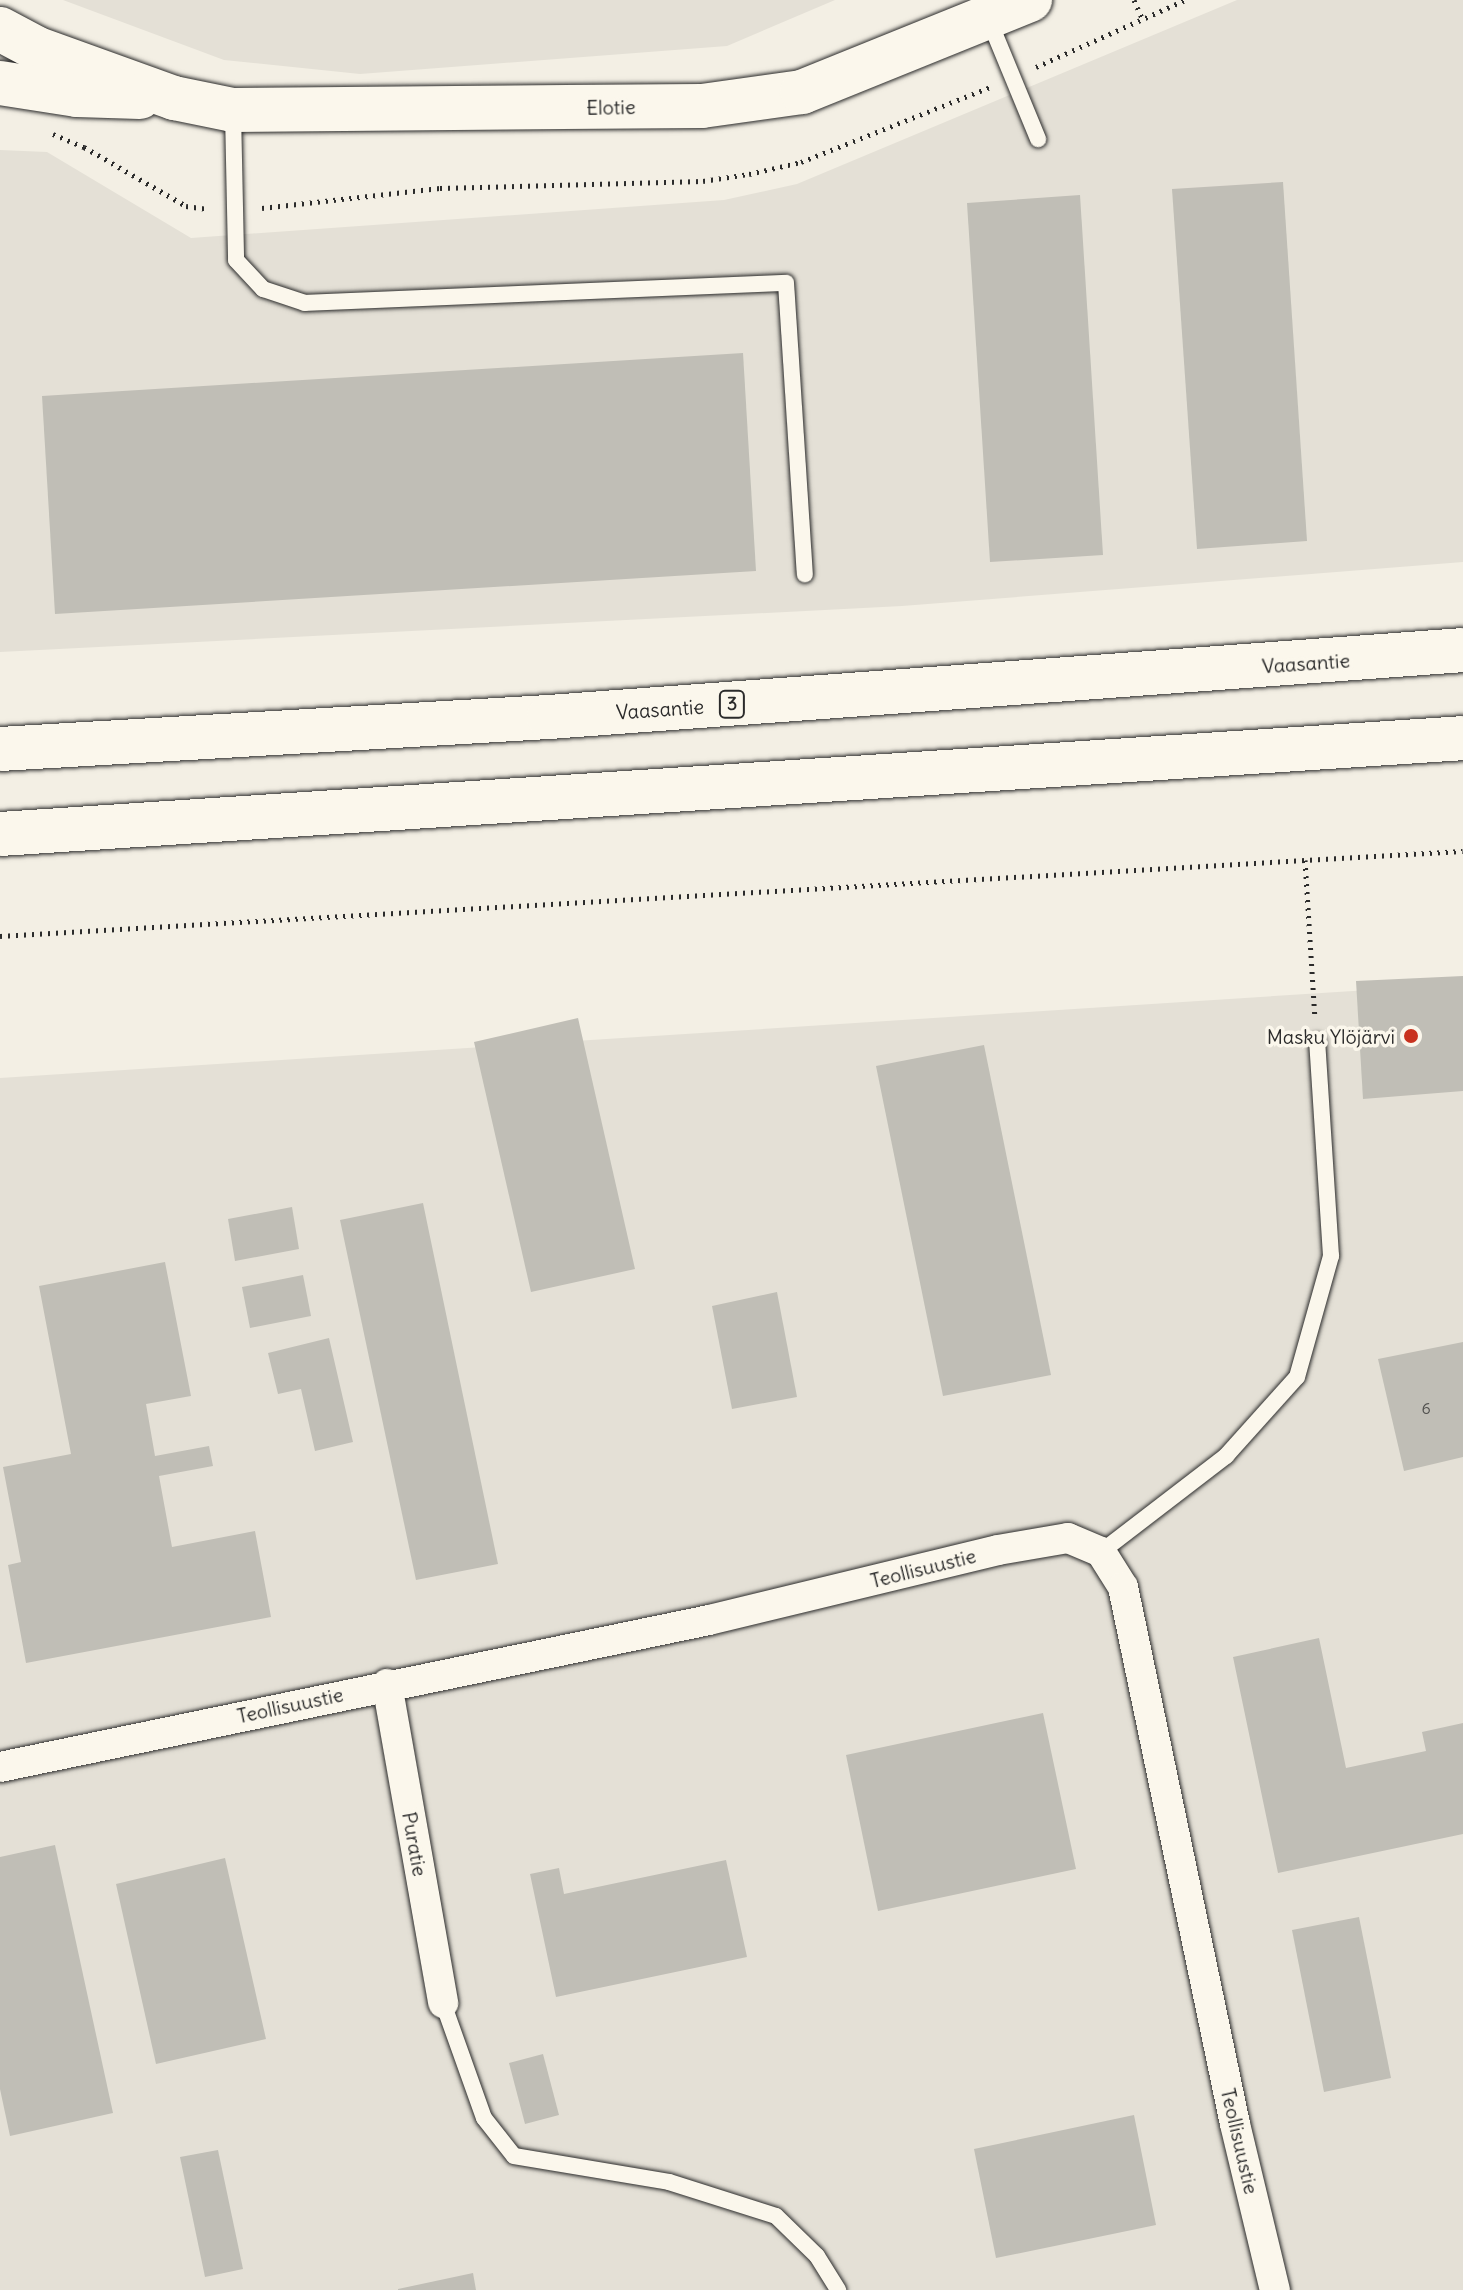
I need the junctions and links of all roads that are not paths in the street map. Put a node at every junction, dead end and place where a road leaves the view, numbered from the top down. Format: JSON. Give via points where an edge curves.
{"nodes":[{"id":1,"x":1030,"y":0,"type":"edge"},
{"id":2,"x":985,"y":9,"type":"edge"},
{"id":3,"x":0,"y":29,"type":"edge"},
{"id":4,"x":0,"y":83,"type":"edge"},
{"id":5,"x":174,"y":98,"type":"junction"},
{"id":6,"x":233,"y":110,"type":"junction"},
{"id":7,"x":1038,"y":139,"type":"dead end"},
{"id":8,"x":805,"y":574,"type":"dead end"},
{"id":9,"x":1463,"y":650,"type":"edge"},
{"id":10,"x":1463,"y":738,"type":"edge"},
{"id":11,"x":1414,"y":744,"type":"junction"},
{"id":12,"x":1463,"y":745,"type":"edge"},
{"id":13,"x":0,"y":749,"type":"edge"},
{"id":14,"x":0,"y":834,"type":"edge"},
{"id":15,"x":1317,"y":1041,"type":"road end"},
{"id":16,"x":1101,"y":1552,"type":"junction"},
{"id":17,"x":387,"y":1684,"type":"junction"},
{"id":18,"x":0,"y":1767,"type":"edge"},
{"id":19,"x":443,"y":2003,"type":"joint"},
{"id":20,"x":838,"y":2290,"type":"edge"},
{"id":21,"x":1275,"y":2290,"type":"edge"}],
"edges":[{"from":1,"to":2,"type":"main road","name":"Elotie"},
{"from":2,"to":6,"type":"main road","name":"Elotie","via":[[802,92],[702,106]]},
{"from":2,"to":7,"type":"lane"},
{"from":3,"to":5,"type":"main road","name":"Elotie","via":[[35,48]]},
{"from":4,"to":5,"type":"main road","name":"Elotie","via":[[77,95]]},
{"from":5,"to":6,"type":"main road","name":"Elotie"},
{"from":6,"to":8,"type":"lane","via":[[236,260],[263,289],[305,303],[786,283]]},
{"from":9,"to":13,"type":"main road","name":"Vaasantie","number":"3","via":[[565,716]]},
{"from":10,"to":11,"type":"main road"},
{"from":11,"to":12,"type":"main road"},
{"from":11,"to":14,"type":"main road"},
{"from":15,"to":16,"type":"lane","via":[[1331,1256],[1297,1377],[1226,1456]]},
{"from":16,"to":17,"type":"street","name":"Teollisuustie","via":[[1068,1538],[998,1550],[709,1620]]},
{"from":16,"to":21,"type":"street","name":"Teollisuustie","via":[[1123,1587],[1235,2124]]},
{"from":17,"to":18,"type":"street","name":"Teollisuustie"},
{"from":17,"to":19,"type":"street","name":"Puratie"},
{"from":19,"to":20,"type":"lane","via":[[484,2118],[514,2156],[669,2182],[776,2216],[817,2256]]}]}
